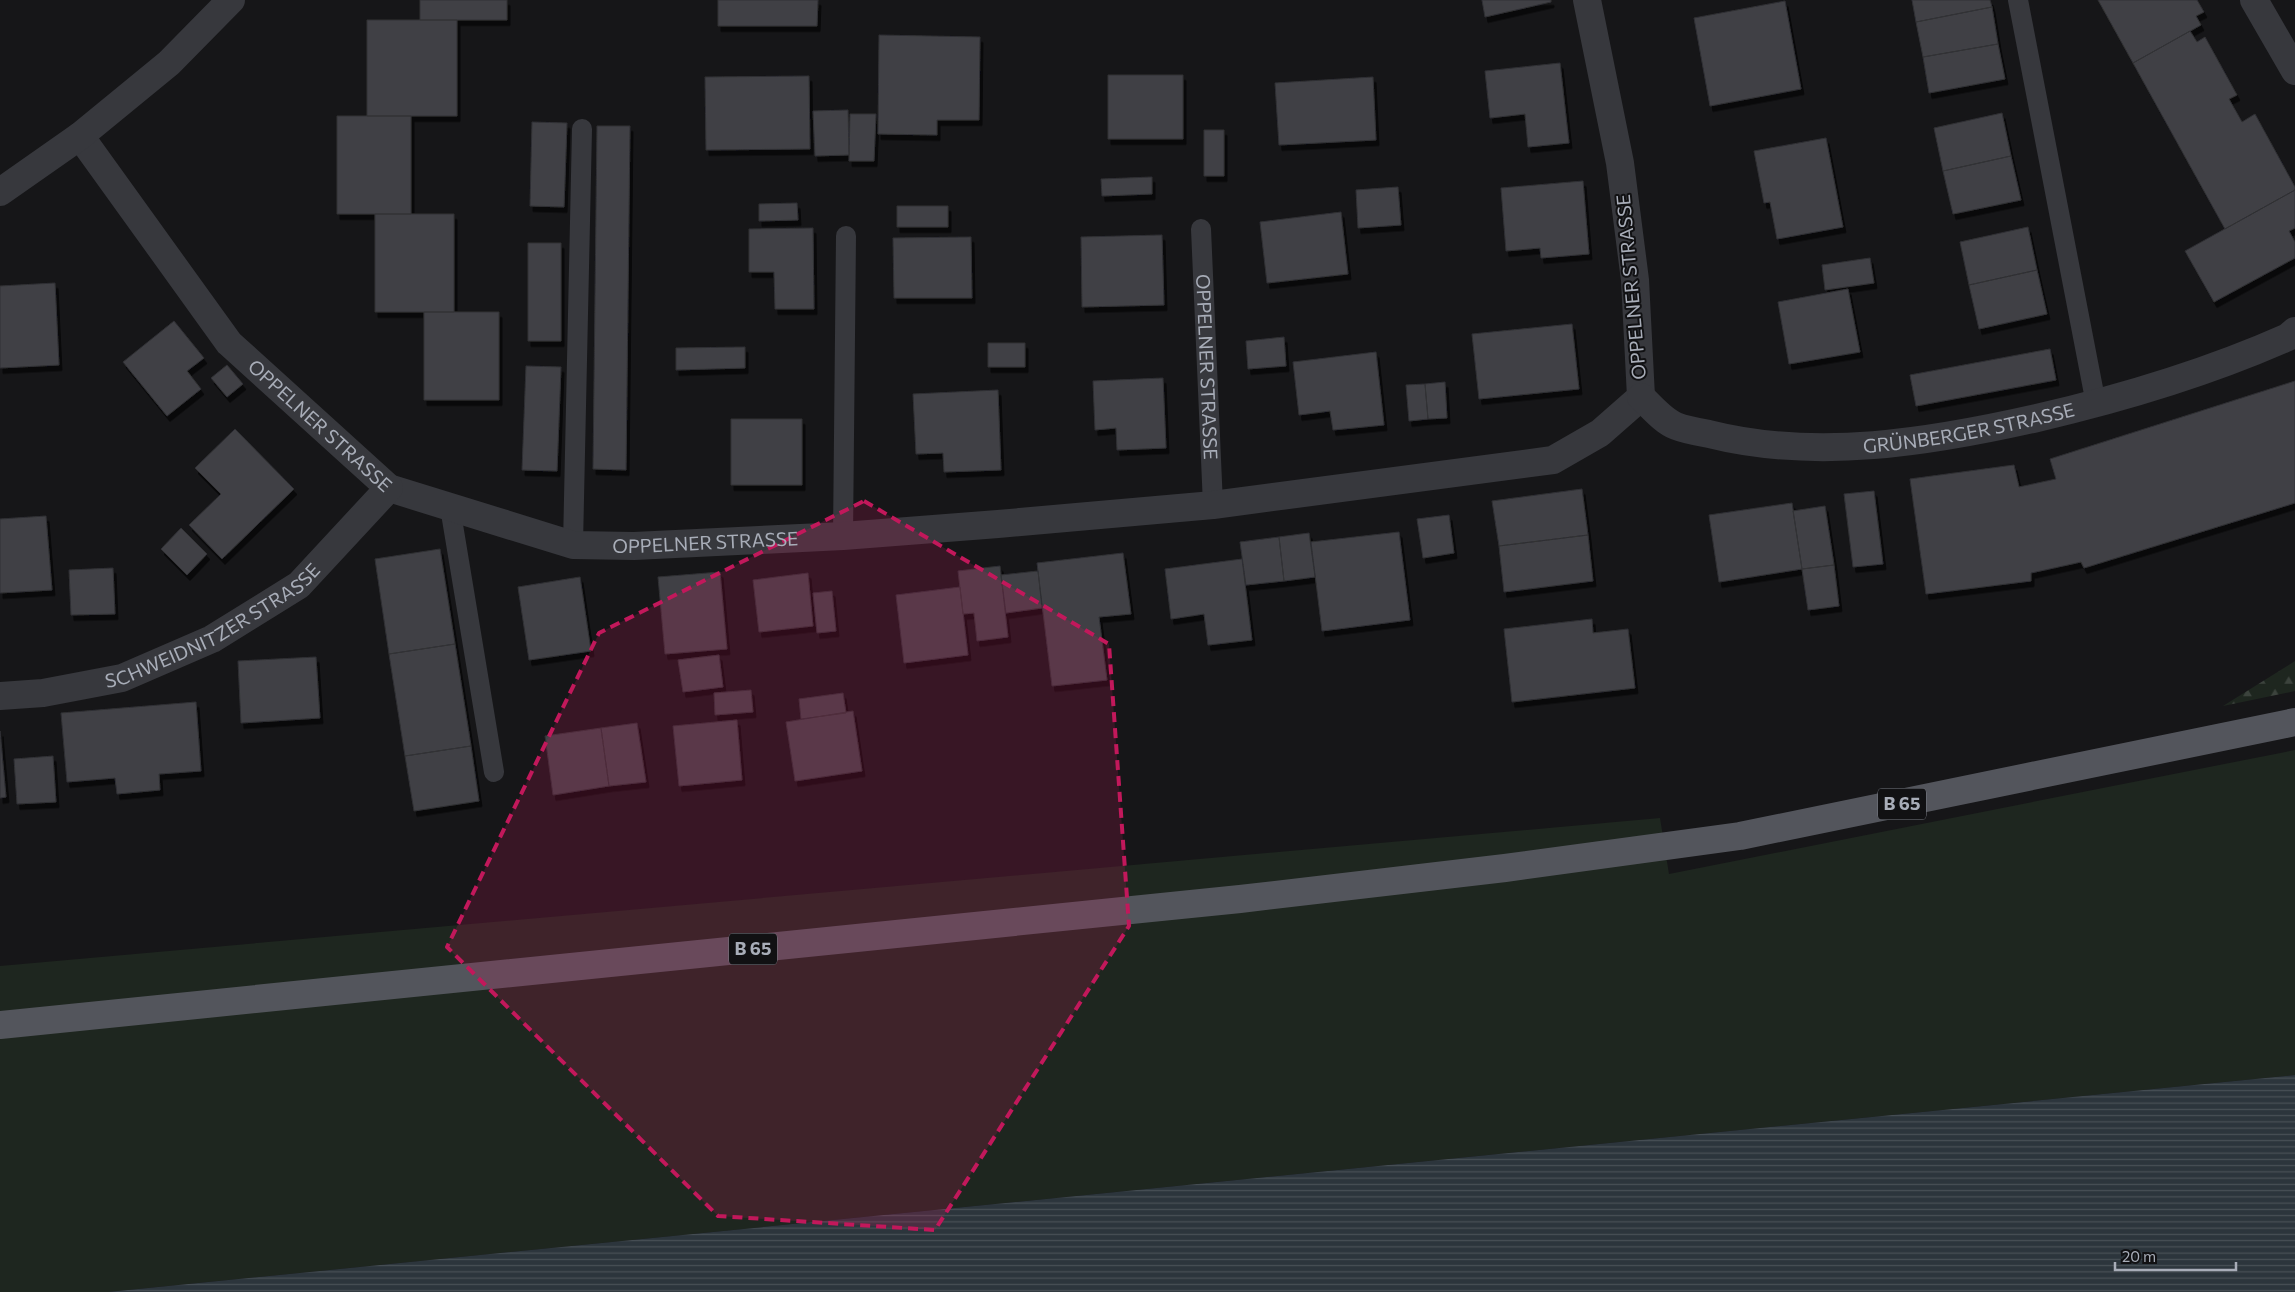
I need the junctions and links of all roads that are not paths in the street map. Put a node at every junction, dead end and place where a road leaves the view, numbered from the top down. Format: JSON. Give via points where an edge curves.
{"nodes":[{"id":1,"x":231,"y":0,"type":"edge"},
{"id":2,"x":1587,"y":0,"type":"edge"},
{"id":3,"x":2018,"y":0,"type":"edge"},
{"id":4,"x":2254,"y":0,"type":"edge"},
{"id":5,"x":2295,"y":71,"type":"edge"},
{"id":6,"x":582,"y":129,"type":"dead end"},
{"id":7,"x":80,"y":136,"type":"junction"},
{"id":8,"x":0,"y":192,"type":"edge"},
{"id":9,"x":1201,"y":228,"type":"dead end"},
{"id":10,"x":846,"y":236,"type":"dead end"},
{"id":11,"x":2295,"y":331,"type":"edge"},
{"id":12,"x":1641,"y":397,"type":"junction"},
{"id":13,"x":2096,"y":404,"type":"junction"},
{"id":14,"x":388,"y":488,"type":"junction"},
{"id":15,"x":1214,"y":505,"type":"junction"},
{"id":16,"x":450,"y":507,"type":"junction"},
{"id":17,"x":843,"y":536,"type":"junction"},
{"id":18,"x":573,"y":545,"type":"junction"},
{"id":19,"x":0,"y":696,"type":"edge"},
{"id":20,"x":2295,"y":722,"type":"edge"},
{"id":21,"x":494,"y":772,"type":"dead end"},
{"id":22,"x":0,"y":1025,"type":"edge"}],
"edges":[{"from":1,"to":7,"type":"street","via":[[169,63]]},
{"from":2,"to":12,"type":"street","name":"OPPELNER STRASSE","via":[[1620,163],[1634,280]]},
{"from":3,"to":13,"type":"lane"},
{"from":4,"to":5,"type":"street"},
{"from":6,"to":18,"type":"lane"},
{"from":7,"to":8,"type":"street"},
{"from":7,"to":14,"type":"street","name":"OPPELNER STRASSE","via":[[230,343]]},
{"from":9,"to":15,"type":"lane","name":"OPPELNER STRASSE"},
{"from":10,"to":17,"type":"lane"},
{"from":11,"to":13,"type":"street","name":"GRÜNBERGER STRASSE","via":[[2236,360]]},
{"from":12,"to":13,"type":"street","name":"GRÜNBERGER STRASSE","via":[[1674,426],[1741,442],[1793,446],[1870,446],[1979,431]]},
{"from":12,"to":15,"type":"street","name":"OPPELNER STRASSE","via":[[1600,433],[1553,460]]},
{"from":14,"to":16,"type":"street","name":"OPPELNER STRASSE"},
{"from":14,"to":19,"type":"street","name":"SCHWEIDNITZER STRASSE","via":[[299,586],[212,639],[122,678],[43,693]]},
{"from":15,"to":17,"type":"street","name":"OPPELNER STRASSE"},
{"from":16,"to":18,"type":"street","name":"OPPELNER STRASSE"},
{"from":16,"to":21,"type":"lane"},
{"from":17,"to":18,"type":"street","name":"OPPELNER STRASSE","via":[[634,546]]},
{"from":20,"to":22,"type":"main road","number":"B 65","via":[[1740,836],[1515,866],[1240,899]]}]}
